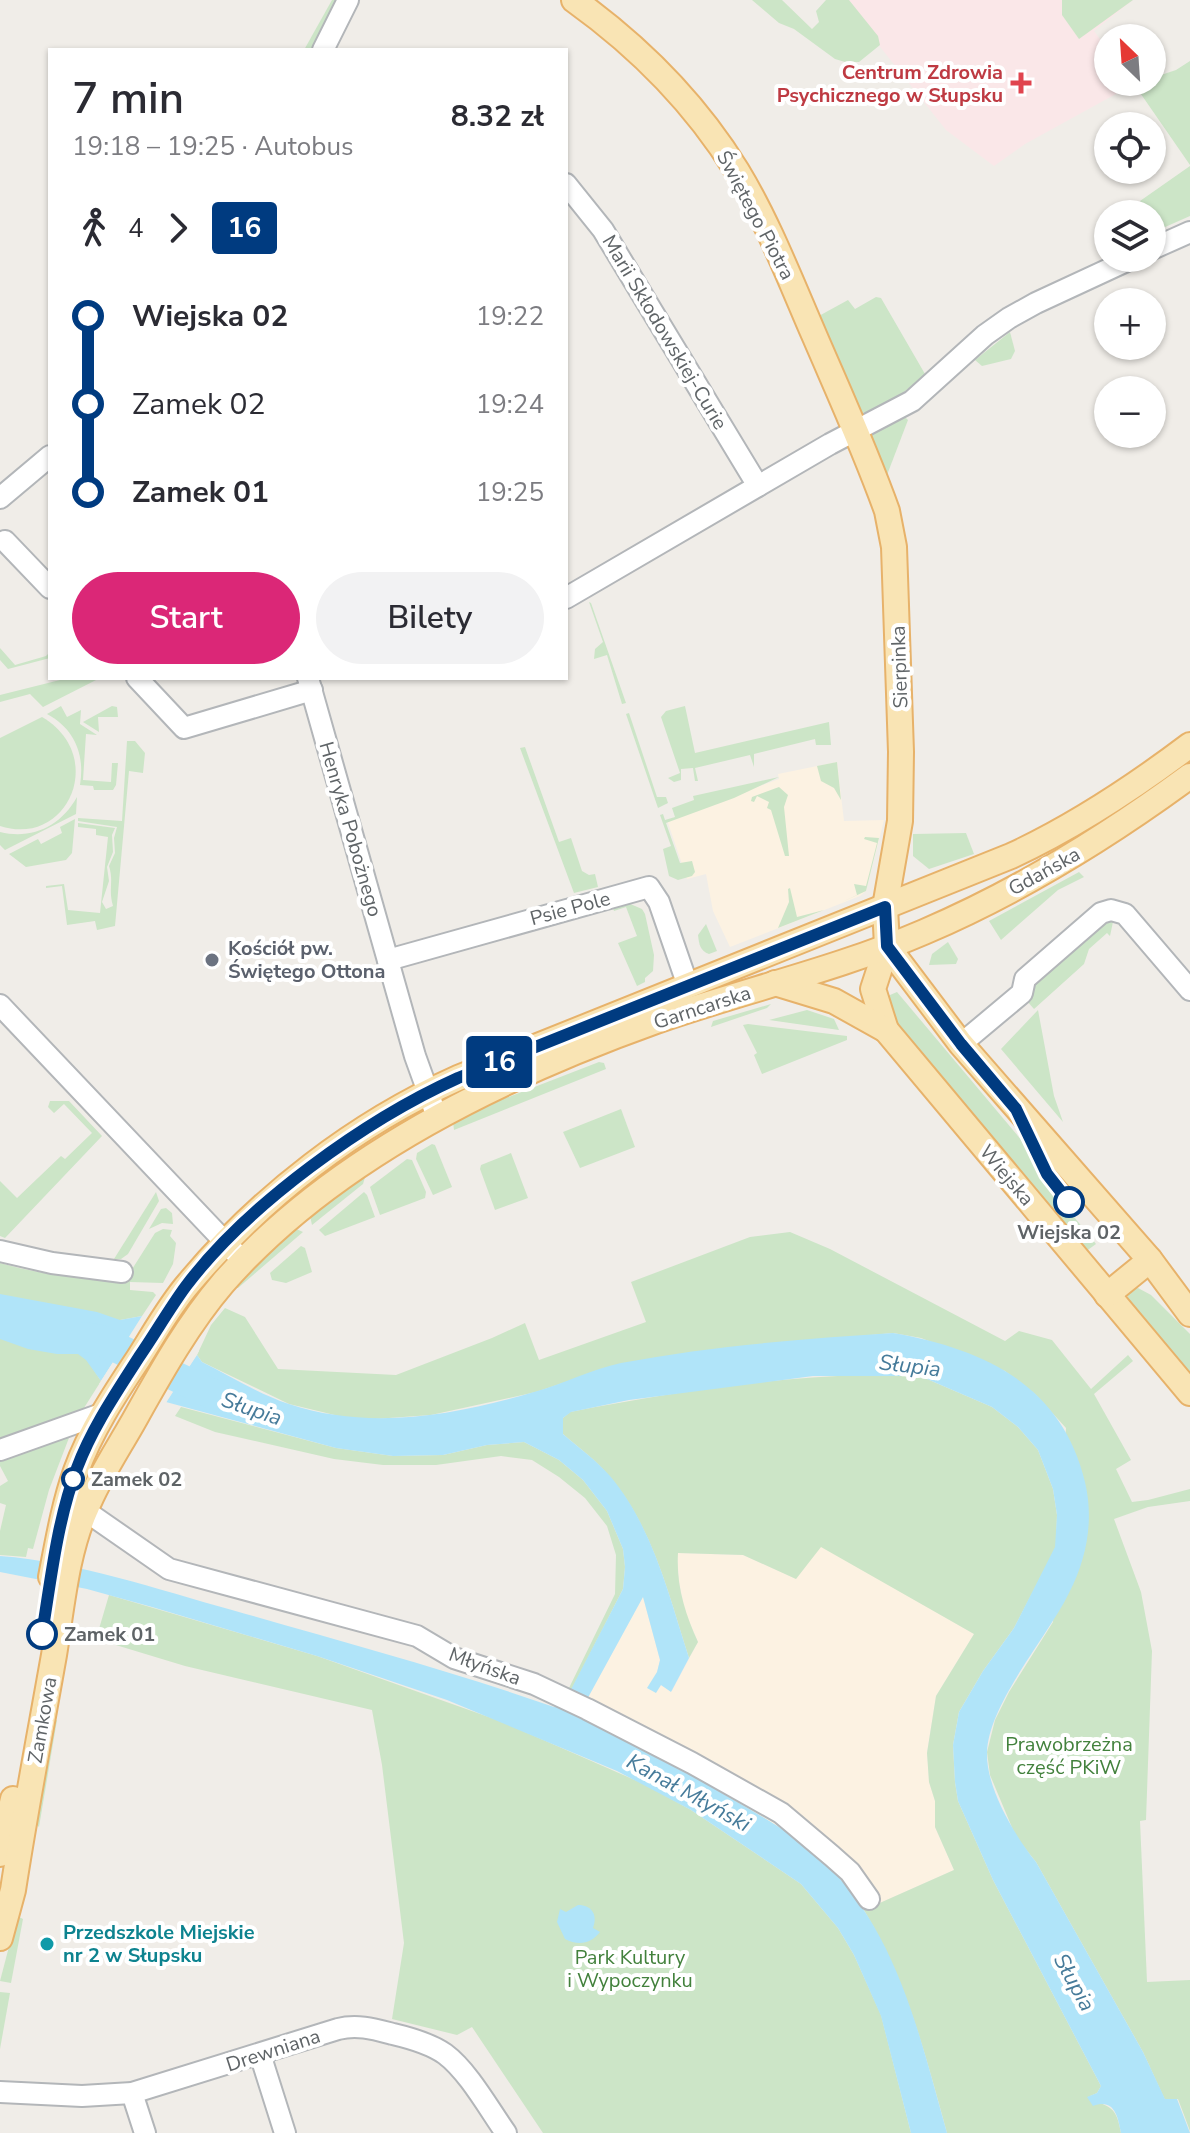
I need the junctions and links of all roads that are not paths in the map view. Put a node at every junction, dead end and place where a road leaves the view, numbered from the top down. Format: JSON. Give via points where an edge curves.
{"nodes":[{"id":1,"x":348,"y":0,"type":"edge"},
{"id":2,"x":574,"y":0,"type":"edge"},
{"id":3,"x":324,"y":48,"type":"edge"},
{"id":4,"x":568,"y":186,"type":"edge"},
{"id":5,"x":1190,"y":232,"type":"edge"},
{"id":6,"x":1166,"y":243,"type":"edge"},
{"id":7,"x":1103,"y":272,"type":"edge"},
{"id":8,"x":856,"y":431,"type":"junction"},
{"id":9,"x":48,"y":458,"type":"edge"},
{"id":10,"x":758,"y":486,"type":"junction"},
{"id":11,"x":0,"y":498,"type":"edge"},
{"id":12,"x":5,"y":541,"type":"dead end"},
{"id":13,"x":48,"y":586,"type":"edge"},
{"id":14,"x":568,"y":597,"type":"edge"},
{"id":15,"x":139,"y":680,"type":"edge"},
{"id":16,"x":310,"y":684,"type":"edge"},
{"id":17,"x":1190,"y":745,"type":"edge"},
{"id":18,"x":1190,"y":776,"type":"edge"},
{"id":19,"x":885,"y":907,"type":"junction"},
{"id":20,"x":887,"y":946,"type":"junction"},
{"id":21,"x":388,"y":960,"type":"junction"},
{"id":22,"x":775,"y":983,"type":"junction"},
{"id":23,"x":688,"y":986,"type":"junction"},
{"id":24,"x":1190,"y":990,"type":"edge"},
{"id":25,"x":0,"y":1005,"type":"edge"},
{"id":26,"x":886,"y":1030,"type":"junction"},
{"id":27,"x":961,"y":1044,"type":"junction"},
{"id":28,"x":427,"y":1092,"type":"junction"},
{"id":29,"x":437,"y":1117,"type":"junction"},
{"id":30,"x":226,"y":1241,"type":"junction"},
{"id":31,"x":0,"y":1251,"type":"edge"},
{"id":32,"x":1150,"y":1260,"type":"junction"},
{"id":33,"x":243,"y":1261,"type":"junction"},
{"id":34,"x":122,"y":1272,"type":"dead end"},
{"id":35,"x":1107,"y":1295,"type":"junction"},
{"id":36,"x":1190,"y":1314,"type":"edge"},
{"id":37,"x":1190,"y":1393,"type":"edge"},
{"id":38,"x":109,"y":1404,"type":"junction"},
{"id":39,"x":0,"y":1450,"type":"edge"},
{"id":40,"x":76,"y":1505,"type":"junction"},
{"id":41,"x":0,"y":1854,"type":"edge"},
{"id":42,"x":869,"y":1899,"type":"dead end"},
{"id":43,"x":0,"y":1938,"type":"edge"},
{"id":44,"x":260,"y":2054,"type":"junction"},
{"id":45,"x":0,"y":2092,"type":"edge"},
{"id":46,"x":132,"y":2093,"type":"junction"},
{"id":47,"x":145,"y":2133,"type":"edge"},
{"id":48,"x":285,"y":2133,"type":"edge"},
{"id":49,"x":506,"y":2133,"type":"edge"}],
"edges":[{"from":1,"to":3,"type":"street"},
{"from":2,"to":8,"type":"main road","name":"Świętego Piotra","via":[[677,91],[738,173]]},
{"from":4,"to":10,"type":"street","name":"Marii Skłodowskiej-Curie","via":[[603,230]]},
{"from":5,"to":6,"type":"street"},
{"from":7,"to":8,"type":"street","via":[[1009,318],[912,401]]},
{"from":8,"to":10,"type":"street"},
{"from":8,"to":19,"type":"main road","name":"Sierpinka","via":[[887,511],[894,547],[900,821]]},
{"from":9,"to":11,"type":"street"},
{"from":10,"to":14,"type":"street"},
{"from":12,"to":13,"type":"street"},
{"from":15,"to":16,"type":"street","via":[[184,728]]},
{"from":16,"to":21,"type":"street","name":"Henryka Pobożnego"},
{"from":17,"to":19,"type":"main road","name":"Gdańska","via":[[1059,834]]},
{"from":18,"to":20,"type":"main road","name":"Gdańska","via":[[1073,856],[954,919]]},
{"from":19,"to":20,"type":"main road","name":"Wiejska"},
{"from":19,"to":23,"type":"main road","name":"Garncarska"},
{"from":20,"to":22,"type":"main road","name":"Garncarska"},
{"from":20,"to":26,"type":"main road","name":"Wiejska","via":[[873,989]]},
{"from":20,"to":27,"type":"main road"},
{"from":21,"to":23,"type":"street","name":"Psie Pole","via":[[649,887]]},
{"from":21,"to":28,"type":"street","name":"Henryka Pobożnego"},
{"from":22,"to":26,"type":"main road","name":"Wiejska","via":[[834,1001]]},
{"from":22,"to":29,"type":"main road","name":"Garncarska","via":[[543,1065]]},
{"from":23,"to":28,"type":"main road","name":"Garncarska"},
{"from":24,"to":27,"type":"street","via":[[1125,914],[1111,910],[1025,979],[1022,993]]},
{"from":25,"to":30,"type":"street"},
{"from":26,"to":35,"type":"main road","name":"Wiejska"},
{"from":27,"to":32,"type":"main road"},
{"from":28,"to":29,"type":"street","name":"Henryka Pobożnego"},
{"from":28,"to":30,"type":"main road","name":"Garncarska","via":[[309,1169]]},
{"from":29,"to":33,"type":"main road","name":"Garncarska","via":[[341,1180]]},
{"from":30,"to":33,"type":"street"},
{"from":30,"to":38,"type":"main road","name":"Zamkowa","via":[[186,1286]]},
{"from":31,"to":34,"type":"street"},
{"from":32,"to":35,"type":"main road"},
{"from":32,"to":36,"type":"main road"},
{"from":33,"to":40,"type":"main road","name":"Zamkowa","via":[[196,1317]]},
{"from":35,"to":37,"type":"main road","name":"Wiejska"},
{"from":38,"to":39,"type":"street"},
{"from":38,"to":40,"type":"main road","name":"Zamkowa","via":[[89,1440]]},
{"from":40,"to":41,"type":"main road","name":"Zamkowa"},
{"from":40,"to":42,"type":"street","name":"Młyńska","via":[[169,1569],[417,1636],[454,1658],[565,1698],[781,1813],[841,1864]]},
{"from":40,"to":43,"type":"main road","name":"Zamkowa","via":[[13,1890]]},
{"from":44,"to":46,"type":"street","name":"Drewniana"},
{"from":44,"to":48,"type":"street"},
{"from":44,"to":49,"type":"street","name":"Drewniana","via":[[349,2026],[410,2038],[457,2065]]},
{"from":45,"to":46,"type":"street","name":"Drewniana"},
{"from":46,"to":47,"type":"street"}]}
